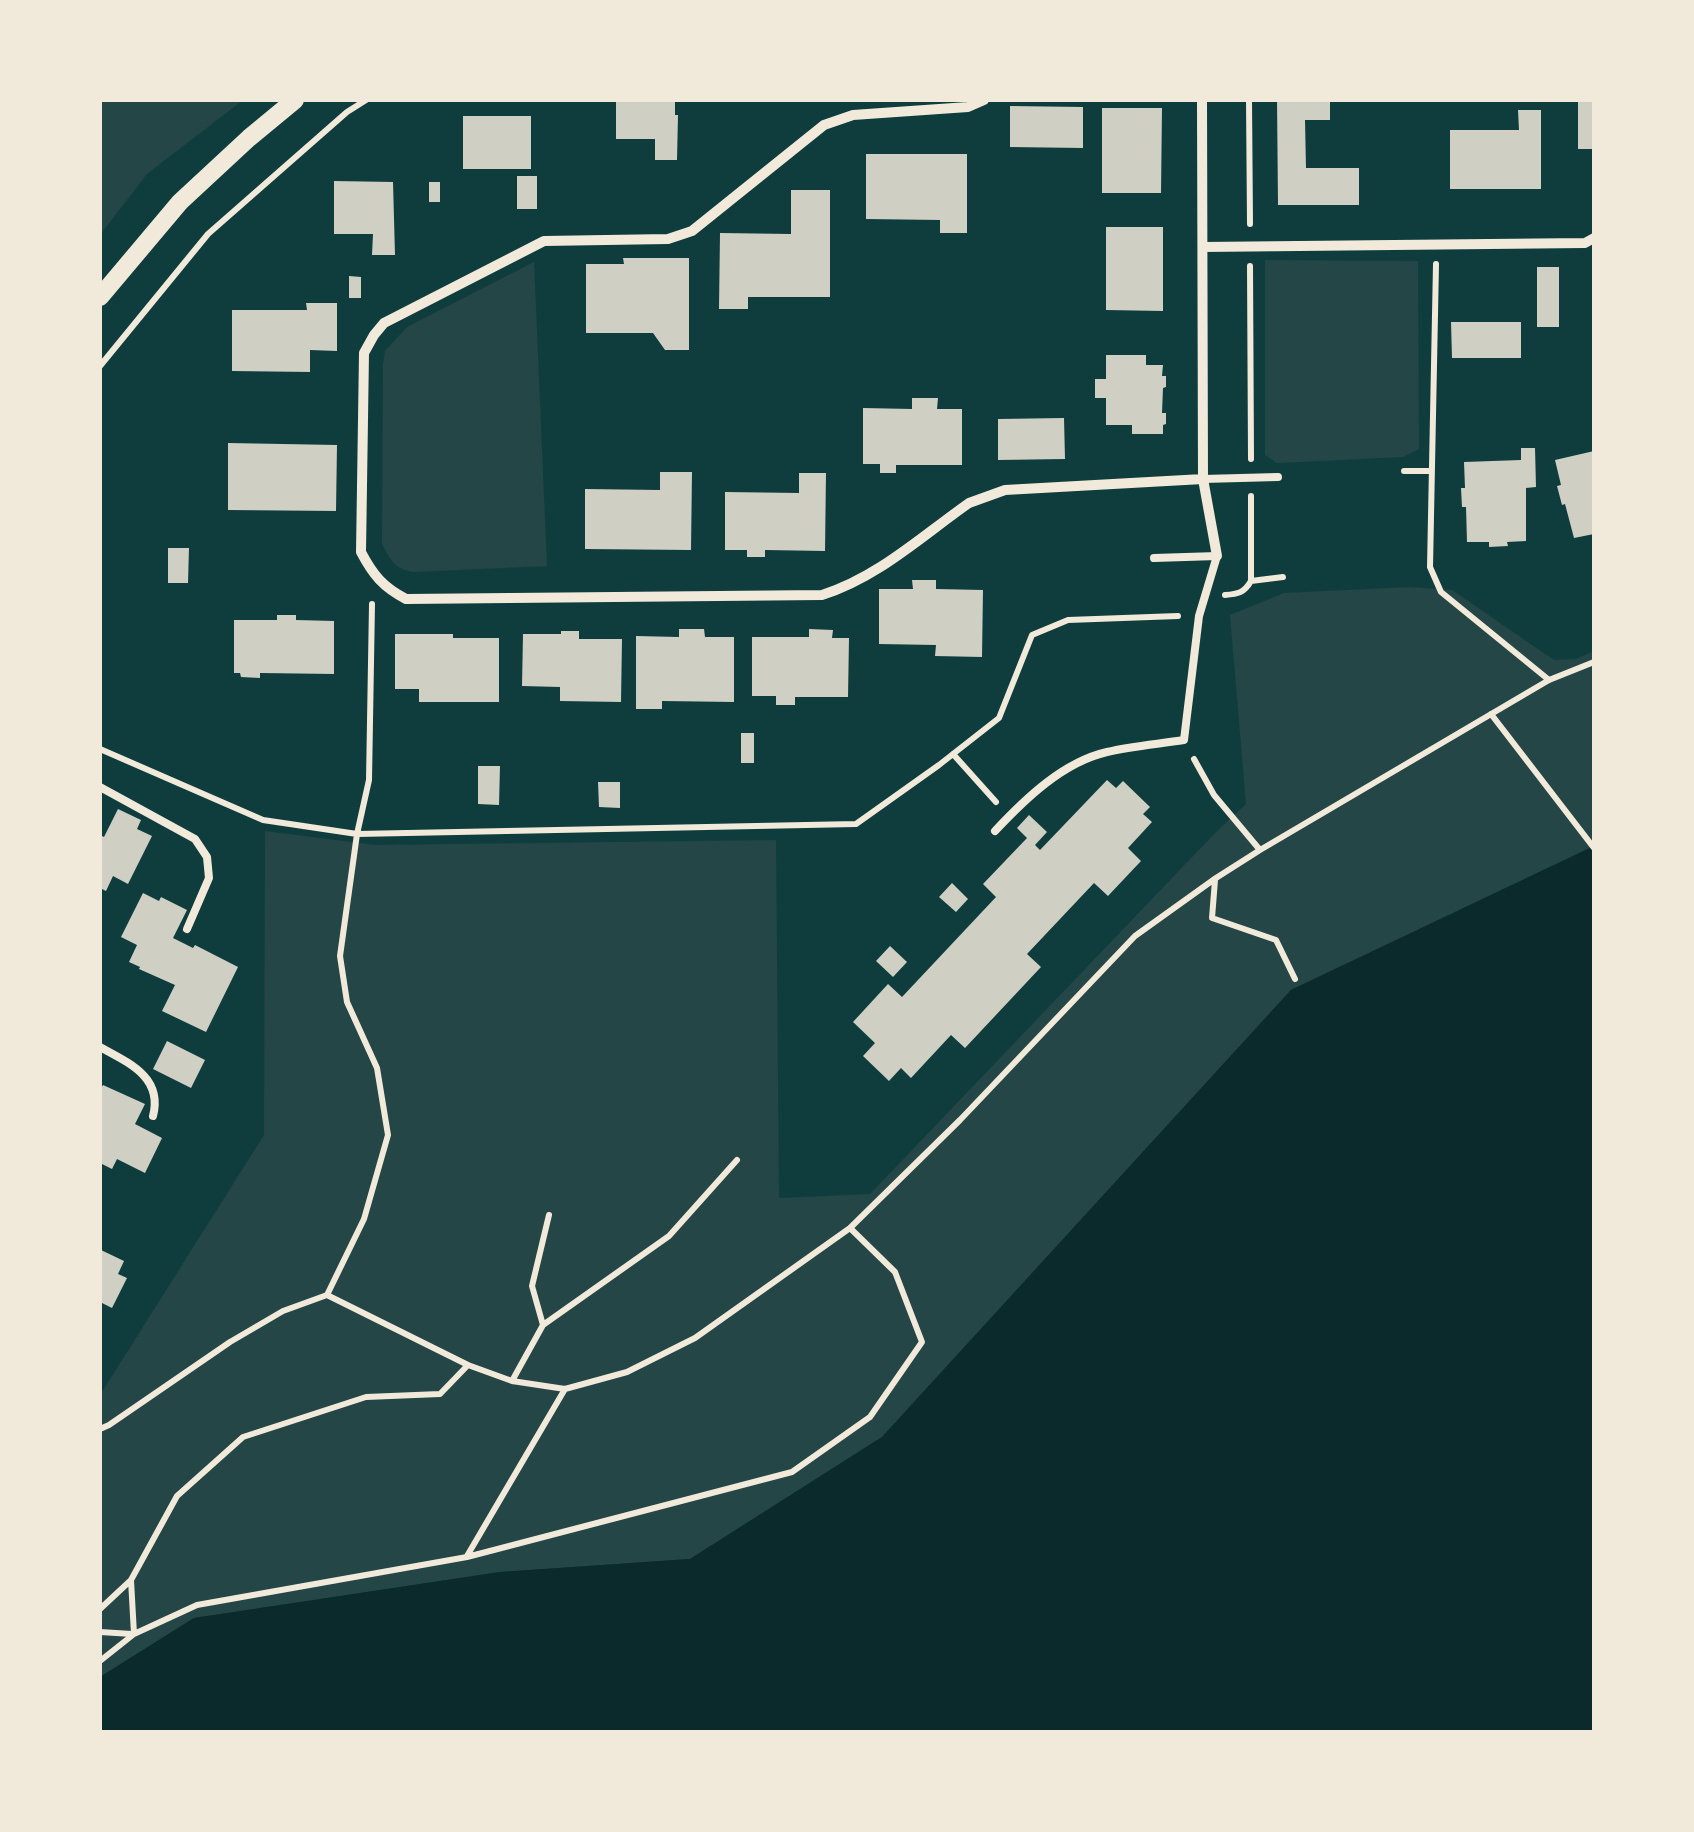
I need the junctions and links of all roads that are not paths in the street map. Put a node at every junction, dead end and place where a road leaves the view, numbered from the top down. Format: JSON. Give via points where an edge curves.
{"nodes":[{"id":1,"x":294,"y":100,"type":"edge"},
{"id":2,"x":984,"y":100,"type":"edge"},
{"id":3,"x":1202,"y":100,"type":"edge"},
{"id":4,"x":1594,"y":238,"type":"edge"},
{"id":5,"x":1203,"y":247,"type":"junction"},
{"id":6,"x":100,"y":296,"type":"edge"},
{"id":7,"x":1278,"y":478,"type":"dead end"},
{"id":8,"x":1203,"y":479,"type":"junction"},
{"id":9,"x":1217,"y":556,"type":"junction"},
{"id":10,"x":1154,"y":558,"type":"dead end"},
{"id":11,"x":100,"y":787,"type":"edge"},
{"id":12,"x":995,"y":832,"type":"dead end"},
{"id":13,"x":187,"y":930,"type":"dead end"},
{"id":14,"x":100,"y":1047,"type":"edge"},
{"id":15,"x":153,"y":1116,"type":"dead end"}],
"edges":[{"from":1,"to":6,"type":"street","via":[[180,202]]},
{"from":2,"to":8,"type":"street","via":[[968,107],[854,115],[824,125],[692,231],[668,239],[544,241],[384,323],[364,353],[361,552],[372,574],[406,599],[822,595],[864,578],[968,502],[1005,490]]},
{"from":3,"to":5,"type":"street"},
{"from":4,"to":5,"type":"street"},
{"from":5,"to":8,"type":"street"},
{"from":7,"to":8,"type":"lane"},
{"from":8,"to":9,"type":"street"},
{"from":9,"to":10,"type":"lane"},
{"from":9,"to":12,"type":"lane","via":[[1199,616],[1184,740],[1104,752],[1058,774]]},
{"from":11,"to":13,"type":"lane","via":[[201,848],[209,878]]},
{"from":14,"to":15,"type":"lane","via":[[151,1083]]}]}
